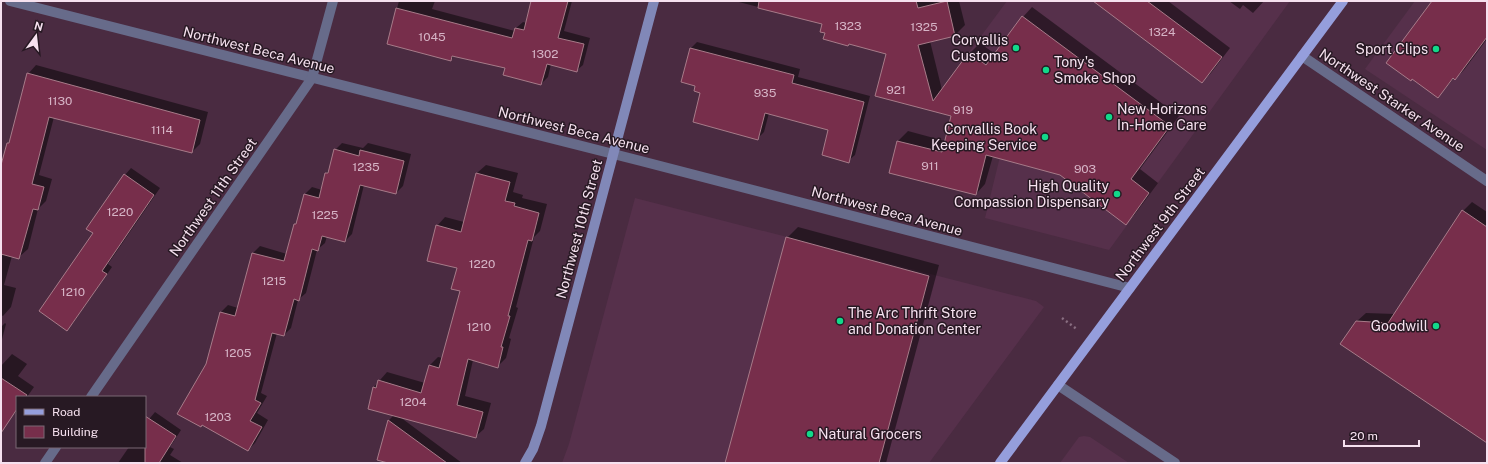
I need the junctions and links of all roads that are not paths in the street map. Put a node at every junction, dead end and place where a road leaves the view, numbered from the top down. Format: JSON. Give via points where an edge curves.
{"nodes":[{"id":1,"x":10,"y":1,"type":"edge"},
{"id":2,"x":333,"y":1,"type":"edge"},
{"id":3,"x":654,"y":1,"type":"edge"},
{"id":4,"x":1343,"y":1,"type":"edge"},
{"id":5,"x":1302,"y":56,"type":"junction"},
{"id":6,"x":312,"y":78,"type":"junction"},
{"id":7,"x":614,"y":154,"type":"junction"},
{"id":8,"x":1487,"y":181,"type":"edge"},
{"id":9,"x":1130,"y":288,"type":"junction"},
{"id":10,"x":1058,"y":385,"type":"junction"},
{"id":11,"x":92,"y":396,"type":"edge"},
{"id":12,"x":55,"y":448,"type":"edge"},
{"id":13,"x":45,"y":463,"type":"edge"},
{"id":14,"x":525,"y":463,"type":"edge"},
{"id":15,"x":1000,"y":463,"type":"edge"},
{"id":16,"x":1175,"y":463,"type":"edge"}],
"edges":[{"from":1,"to":6,"type":"street","name":"Northwest Beca Avenue"},
{"from":2,"to":6,"type":"street","name":"Northwest 11th Street"},
{"from":3,"to":7,"type":"street","name":"Northwest 10th Street"},
{"from":4,"to":5,"type":"main road","name":"Northwest 9th Street"},
{"from":5,"to":8,"type":"street","name":"Northwest Starker Avenue"},
{"from":5,"to":9,"type":"main road","name":"Northwest 9th Street"},
{"from":6,"to":7,"type":"street","name":"Northwest Beca Avenue"},
{"from":6,"to":11,"type":"street","name":"Northwest 11th Street"},
{"from":7,"to":9,"type":"street","name":"Northwest Beca Avenue"},
{"from":7,"to":14,"type":"street","name":"Northwest 10th Street","via":[[541,426]]},
{"from":9,"to":10,"type":"main road","name":"Northwest 9th Street"},
{"from":10,"to":15,"type":"main road","name":"Northwest 9th Street"},
{"from":10,"to":16,"type":"street"},
{"from":12,"to":13,"type":"street"}]}
